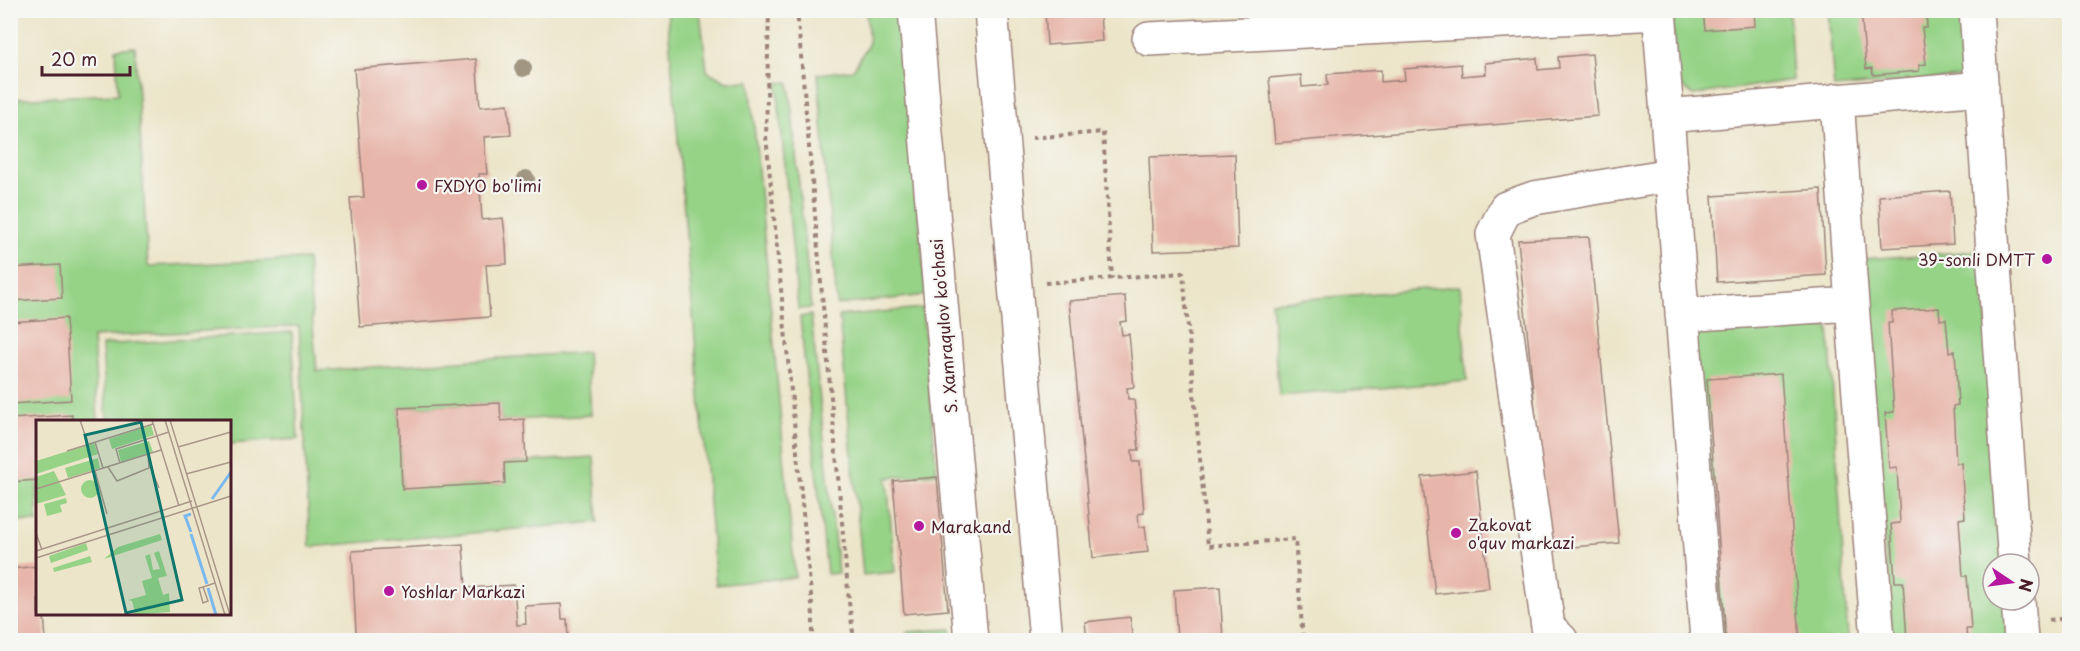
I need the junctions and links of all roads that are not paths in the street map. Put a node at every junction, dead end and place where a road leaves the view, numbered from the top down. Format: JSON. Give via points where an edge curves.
{"nodes":[{"id":1,"x":915,"y":10,"type":"edge"},
{"id":2,"x":991,"y":10,"type":"edge"},
{"id":3,"x":1976,"y":10,"type":"edge"},
{"id":4,"x":1659,"y":12,"type":"edge"},
{"id":5,"x":1149,"y":39,"type":"dead end"},
{"id":6,"x":1982,"y":88,"type":"junction"},
{"id":7,"x":1837,"y":100,"type":"junction"},
{"id":8,"x":1667,"y":116,"type":"junction"},
{"id":9,"x":1671,"y":175,"type":"junction"},
{"id":10,"x":1852,"y":304,"type":"junction"},
{"id":11,"x":1682,"y":315,"type":"junction"},
{"id":12,"x":2014,"y":552,"type":"edge"},
{"id":13,"x":2019,"y":612,"type":"edge"},
{"id":14,"x":971,"y":640,"type":"edge"},
{"id":15,"x":1046,"y":640,"type":"edge"},
{"id":16,"x":1561,"y":640,"type":"edge"},
{"id":17,"x":1707,"y":640,"type":"edge"},
{"id":18,"x":1878,"y":640,"type":"edge"},
{"id":19,"x":2020,"y":640,"type":"edge"}],
"edges":[{"from":1,"to":14,"type":"street","name":"S. Xamraqulov ko'chasi"},
{"from":2,"to":15,"type":"street"},
{"from":3,"to":6,"type":"street"},
{"from":4,"to":5,"type":"street"},
{"from":4,"to":8,"type":"street"},
{"from":6,"to":7,"type":"street"},
{"from":6,"to":12,"type":"street"},
{"from":7,"to":8,"type":"street"},
{"from":7,"to":10,"type":"street"},
{"from":8,"to":9,"type":"street"},
{"from":9,"to":11,"type":"street"},
{"from":9,"to":16,"type":"street","via":[[1534,198],[1506,208],[1493,234],[1548,627]]},
{"from":10,"to":11,"type":"street"},
{"from":10,"to":18,"type":"street"},
{"from":11,"to":17,"type":"street"},
{"from":13,"to":19,"type":"street"}]}
